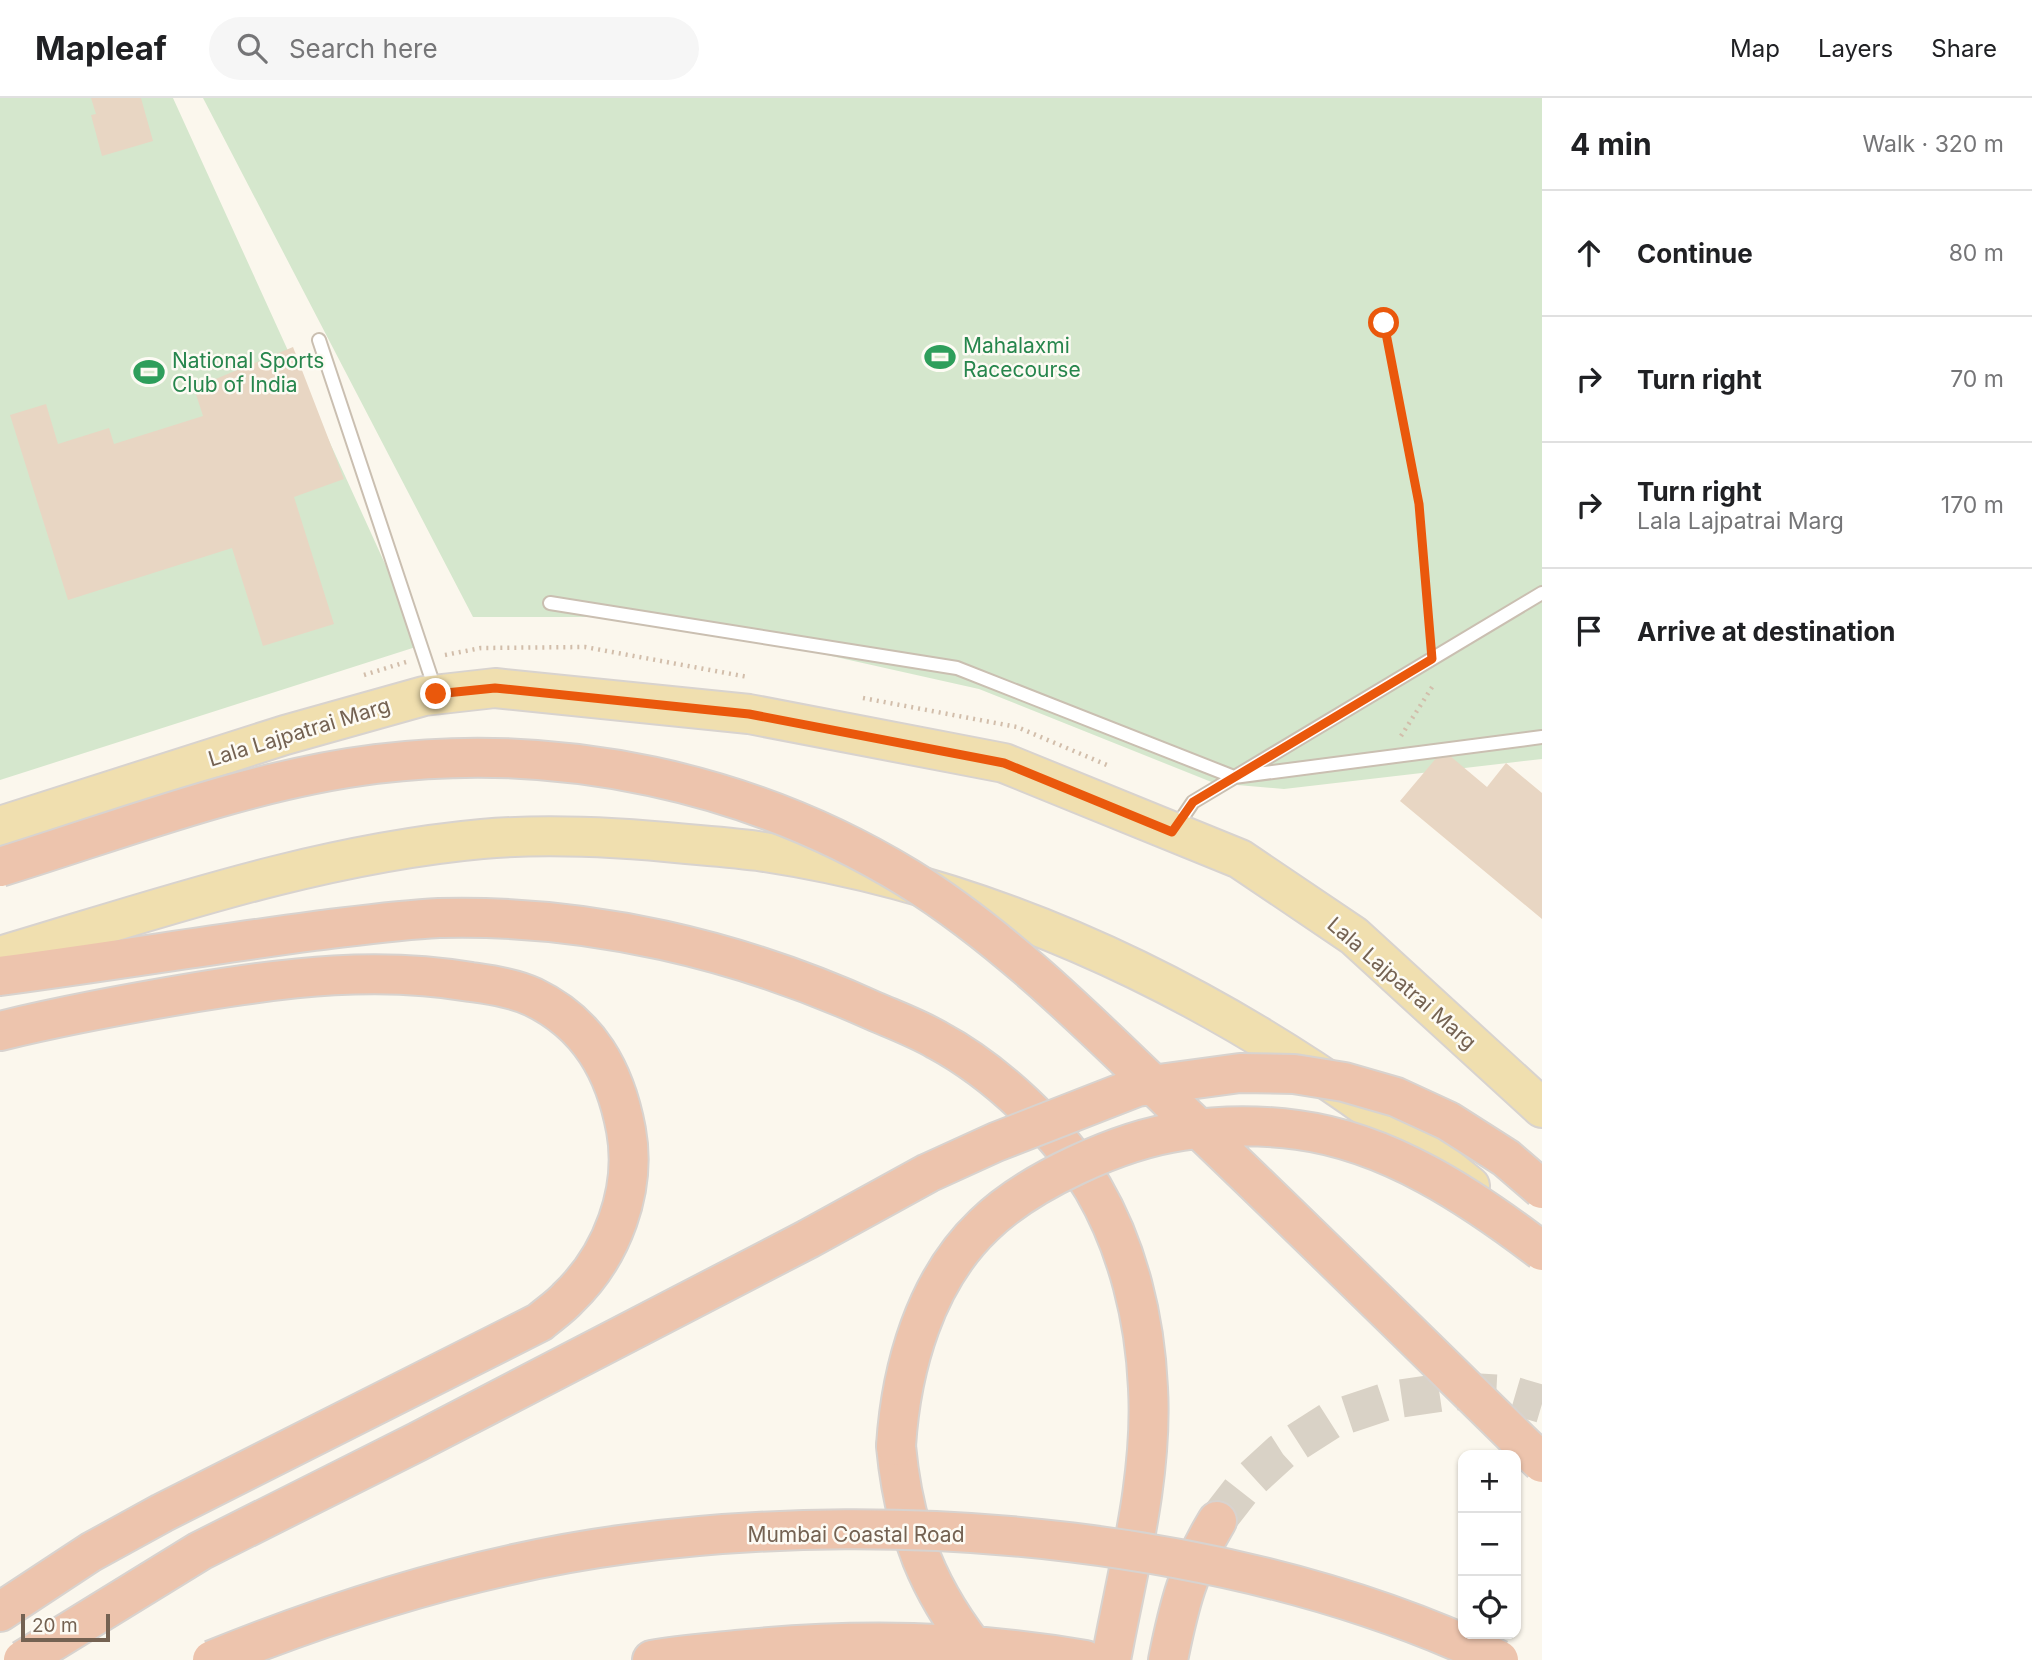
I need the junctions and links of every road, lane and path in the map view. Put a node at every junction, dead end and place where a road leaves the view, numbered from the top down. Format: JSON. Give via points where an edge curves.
{"nodes":[{"id":1,"x":1384,"y":323,"type":"dead end"},
{"id":2,"x":319,"y":340,"type":"dead end"},
{"id":3,"x":1542,"y":593,"type":"edge"},
{"id":4,"x":550,"y":603,"type":"dead end"},
{"id":5,"x":1432,"y":659,"type":"junction"},
{"id":6,"x":431,"y":676,"type":"junction"},
{"id":7,"x":356,"y":677,"type":"dead end"},
{"id":8,"x":760,"y":679,"type":"dead end"},
{"id":9,"x":855,"y":697,"type":"dead end"},
{"id":10,"x":1542,"y":737,"type":"edge"},
{"id":11,"x":1388,"y":756,"type":"junction"},
{"id":12,"x":1118,"y":769,"type":"dead end"},
{"id":13,"x":1234,"y":777,"type":"junction"},
{"id":14,"x":0,"y":826,"type":"edge"},
{"id":15,"x":1172,"y":832,"type":"junction"},
{"id":16,"x":0,"y":867,"type":"edge"},
{"id":17,"x":0,"y":956,"type":"edge"},
{"id":18,"x":0,"y":976,"type":"edge"},
{"id":19,"x":0,"y":1031,"type":"edge"},
{"id":20,"x":1542,"y":1108,"type":"edge"},
{"id":21,"x":1542,"y":1189,"type":"edge"},
{"id":22,"x":1542,"y":1245,"type":"edge"},
{"id":23,"x":1542,"y":1251,"type":"edge"},
{"id":24,"x":1511,"y":1433,"type":"junction"},
{"id":25,"x":1542,"y":1464,"type":"edge"},
{"id":26,"x":1542,"y":1477,"type":"edge"},
{"id":27,"x":1217,"y":1521,"type":"tunnel mouth"},
{"id":28,"x":0,"y":1612,"type":"edge"},
{"id":29,"x":23,"y":1660,"type":"edge"},
{"id":30,"x":212,"y":1660,"type":"edge"},
{"id":31,"x":652,"y":1660,"type":"edge"},
{"id":32,"x":984,"y":1660,"type":"edge"},
{"id":33,"x":1085,"y":1660,"type":"edge"},
{"id":34,"x":1111,"y":1660,"type":"edge"},
{"id":35,"x":1168,"y":1660,"type":"edge"},
{"id":36,"x":1499,"y":1660,"type":"edge"}],
"edges":[{"from":1,"to":5,"type":"path","via":[[1419,504]]},
{"from":2,"to":6,"type":"lane"},
{"from":3,"to":5,"type":"lane"},
{"from":4,"to":13,"type":"lane","via":[[957,668]]},
{"from":5,"to":11,"type":"path","via":[[1434,683]]},
{"from":5,"to":13,"type":"lane"},
{"from":6,"to":7,"type":"path","via":[[396,664]]},
{"from":6,"to":8,"type":"path","via":[[481,648],[585,647]]},
{"from":6,"to":14,"type":"main road","name":"Lala Lajpatrai Marg","via":[[285,734]]},
{"from":6,"to":15,"type":"main road","name":"Lala Lajpatrai Marg","via":[[495,688],[762,716],[1004,763]]},
{"from":9,"to":12,"type":"path","via":[[1017,727]]},
{"from":10,"to":11,"type":"lane"},
{"from":11,"to":13,"type":"lane"},
{"from":13,"to":15,"type":"lane","via":[[1193,802]]},
{"from":15,"to":20,"type":"main road","name":"Lala Lajpatrai Marg","via":[[1240,859],[1354,936]]},
{"from":16,"to":24,"type":"highway","bridge":true,"via":[[293,777],[379,764],[477,758],[576,762],[676,780],[762,808],[836,838],[911,880],[1037,976],[1352,1274]]},
{"from":17,"to":22,"type":"main road","via":[[267,877],[384,852],[482,839],[550,836],[758,851],[867,873],[957,898],[1148,974],[1254,1032],[1354,1097]]},
{"from":18,"to":34,"type":"highway","via":[[381,923],[439,918],[561,924],[684,944],[757,965],[939,1040],[1021,1100],[1085,1177],[1130,1272],[1149,1388],[1148,1441]]},
{"from":19,"to":28,"type":"highway","via":[[164,998],[326,974],[446,977],[493,985],[531,996],[559,1012],[587,1038],[620,1097],[628,1142],[627,1186],[618,1223],[597,1263],[570,1297],[540,1322],[162,1513],[91,1552]]},
{"from":21,"to":29,"type":"highway","bridge":true,"via":[[1506,1158],[1448,1121],[1396,1097],[1344,1082],[1294,1074],[1240,1073],[1137,1087],[928,1173],[200,1551]]},
{"from":23,"to":32,"type":"highway","bridge":true,"via":[[1456,1191],[1407,1164],[1300,1130],[1241,1126],[1182,1131],[1137,1142],[1091,1159],[1014,1200],[983,1225],[957,1256],[922,1321],[898,1409],[895,1446],[906,1519],[931,1583]]},
{"from":24,"to":25,"type":"highway","bridge":true},
{"from":24,"to":26,"type":"highway","bridge":true},
{"from":27,"to":35,"type":"highway","via":[[1181,1597]]},
{"from":30,"to":36,"type":"highway","name":"Mumbai Coastal Road","bridge":true,"via":[[292,1628],[409,1591],[529,1562],[625,1544],[810,1531],[997,1535],[1162,1556],[1338,1598]]},
{"from":31,"to":33,"type":"highway","via":[[784,1645],[889,1642],[974,1645]]}]}
